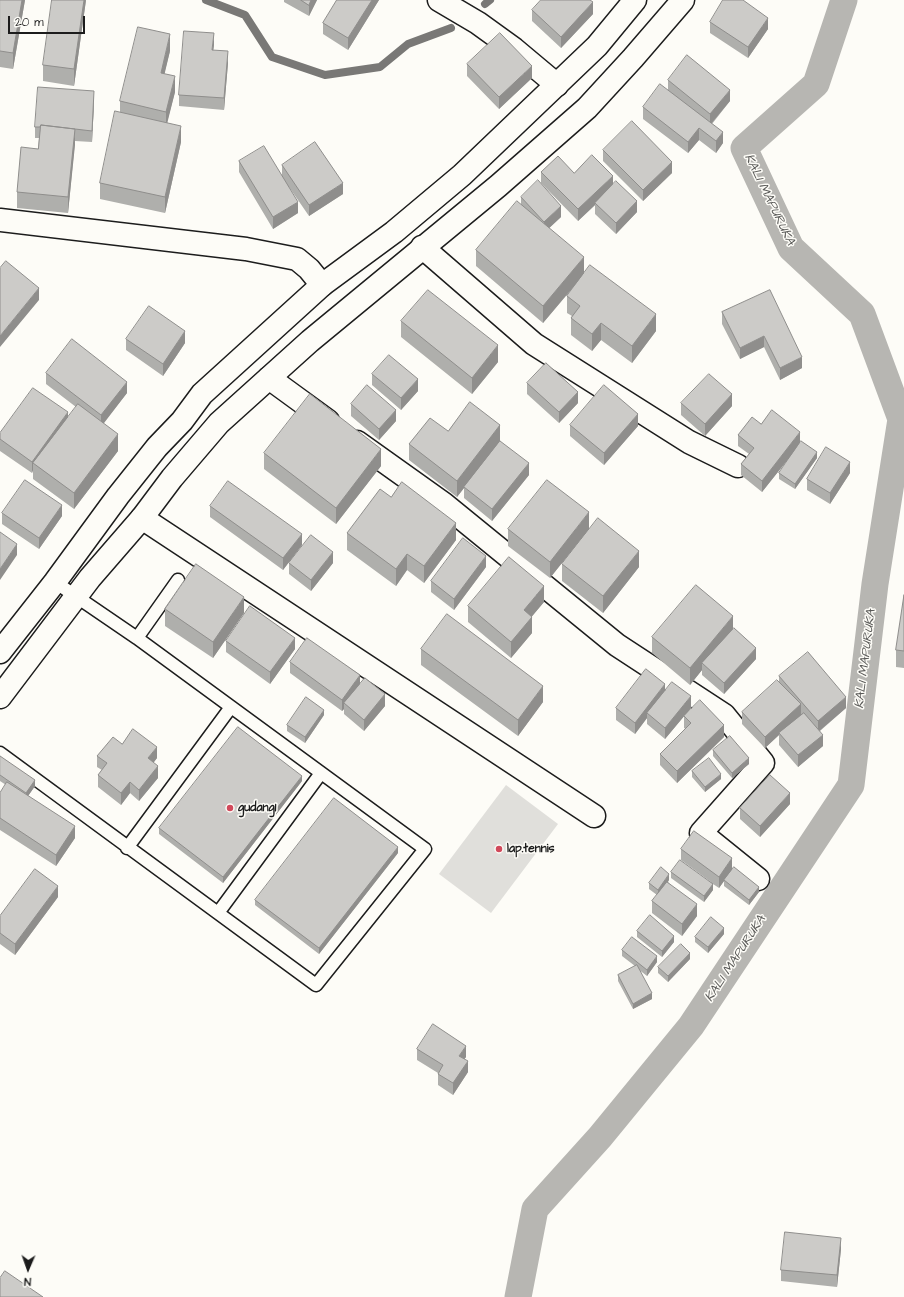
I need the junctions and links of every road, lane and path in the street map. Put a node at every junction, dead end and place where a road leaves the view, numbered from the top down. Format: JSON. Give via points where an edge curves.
{"nodes":[{"id":1,"x":439,"y":0,"type":"edge"},
{"id":2,"x":635,"y":0,"type":"edge"},
{"id":3,"x":683,"y":0,"type":"edge"},
{"id":4,"x":557,"y":85,"type":"junction"},
{"id":5,"x":0,"y":220,"type":"edge"},
{"id":6,"x":422,"y":247,"type":"junction"},
{"id":7,"x":322,"y":285,"type":"junction"},
{"id":8,"x":269,"y":378,"type":"junction"},
{"id":9,"x":738,"y":466,"type":"dead end"},
{"id":10,"x":142,"y":518,"type":"junction"},
{"id":11,"x":178,"y":580,"type":"dead end"},
{"id":12,"x":55,"y":582,"type":"junction"},
{"id":13,"x":77,"y":596,"type":"junction"},
{"id":14,"x":137,"y":638,"type":"junction"},
{"id":15,"x":0,"y":652,"type":"edge"},
{"id":16,"x":0,"y":697,"type":"edge"},
{"id":17,"x":231,"y":707,"type":"junction"},
{"id":18,"x":0,"y":753,"type":"edge"},
{"id":19,"x":321,"y":773,"type":"junction"},
{"id":20,"x":594,"y":816,"type":"dead end"},
{"id":21,"x":127,"y":848,"type":"junction"},
{"id":22,"x":758,"y":879,"type":"dead end"},
{"id":23,"x":218,"y":913,"type":"junction"}],
"edges":[{"from":1,"to":4,"type":"main road","via":[[484,27]]},
{"from":2,"to":4,"type":"main road","via":[[597,46]]},
{"from":3,"to":6,"type":"main road","via":[[587,108],[498,186]]},
{"from":4,"to":7,"type":"main road","via":[[462,175],[394,232]]},
{"from":5,"to":7,"type":"main road","via":[[246,249],[297,259]]},
{"from":6,"to":8,"type":"main road"},
{"from":6,"to":9,"type":"main road","via":[[534,344],[688,442]]},
{"from":7,"to":12,"type":"main road","via":[[202,394],[182,421],[157,447]]},
{"from":8,"to":10,"type":"main road","via":[[219,423]]},
{"from":8,"to":22,"type":"main road","via":[[444,504],[617,645],[724,715],[763,763],[701,833]]},
{"from":10,"to":13,"type":"main road"},
{"from":10,"to":20,"type":"main road"},
{"from":11,"to":14,"type":"lane"},
{"from":12,"to":13,"type":"lane"},
{"from":12,"to":15,"type":"main road"},
{"from":13,"to":14,"type":"lane"},
{"from":13,"to":16,"type":"main road"},
{"from":14,"to":17,"type":"lane"},
{"from":17,"to":19,"type":"lane"},
{"from":17,"to":21,"type":"lane"},
{"from":18,"to":21,"type":"lane"},
{"from":19,"to":23,"type":"lane"},
{"from":19,"to":23,"type":"lane","via":[[425,849],[316,985]]},
{"from":21,"to":23,"type":"lane"}]}
